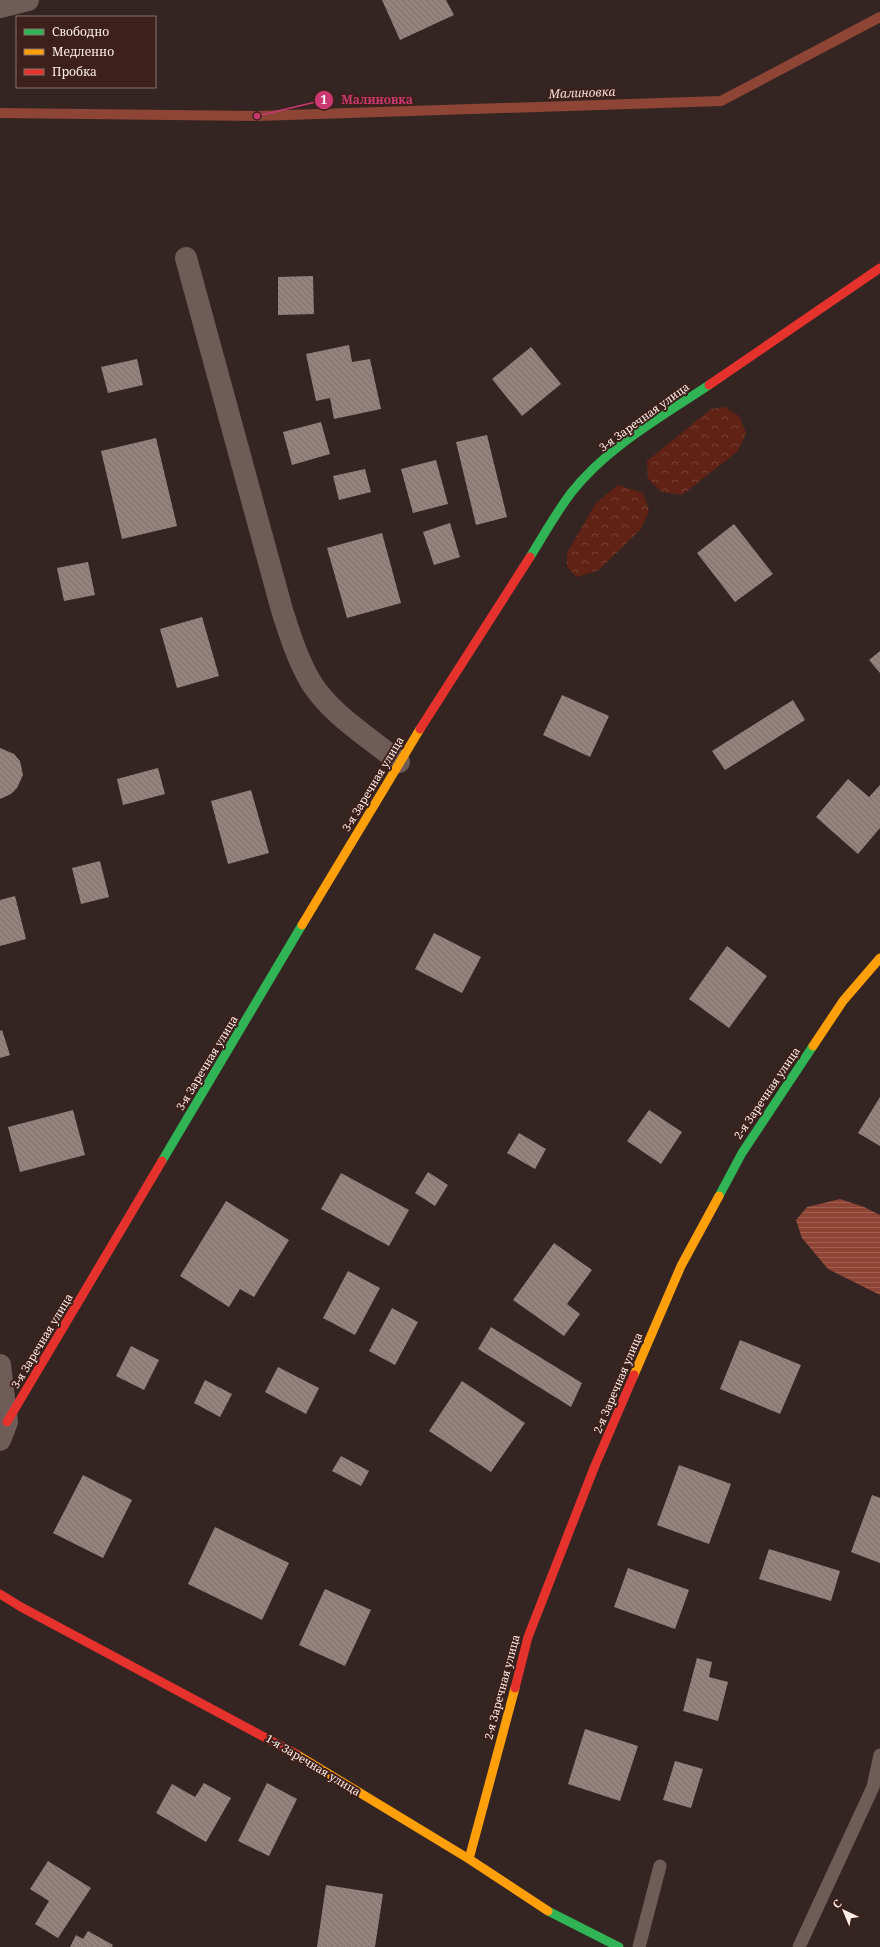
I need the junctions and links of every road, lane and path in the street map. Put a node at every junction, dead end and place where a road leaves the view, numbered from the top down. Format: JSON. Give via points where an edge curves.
{"nodes":[{"id":1,"x":28,"y":0,"type":"edge"},
{"id":2,"x":0,"y":7,"type":"edge"},
{"id":3,"x":186,"y":258,"type":"dead end"},
{"id":4,"x":880,"y":268,"type":"edge"},
{"id":5,"x":399,"y":762,"type":"junction"},
{"id":6,"x":880,"y":958,"type":"edge"},
{"id":7,"x":0,"y":1365,"type":"edge"},
{"id":8,"x":4,"y":1431,"type":"edge"},
{"id":9,"x":0,"y":1594,"type":"edge"},
{"id":10,"x":880,"y":1756,"type":"edge"},
{"id":11,"x":469,"y":1860,"type":"junction"},
{"id":12,"x":660,"y":1866,"type":"dead end"},
{"id":13,"x":618,"y":1947,"type":"edge"},
{"id":14,"x":639,"y":1947,"type":"edge"},
{"id":15,"x":799,"y":1947,"type":"edge"}],
"edges":[{"from":1,"to":2,"type":"street"},
{"from":3,"to":5,"type":"street","via":[[296,653],[312,684],[331,707]]},
{"from":4,"to":5,"type":"street","name":"3-я Заречная улица","via":[[624,443],[596,466],[572,493]]},
{"from":5,"to":8,"type":"street","name":"3-я Заречная улица"},
{"from":6,"to":11,"type":"street","name":"2-я Заречная улица","via":[[843,1001],[742,1153],[681,1266],[594,1468],[528,1637]]},
{"from":7,"to":8,"type":"street"},
{"from":9,"to":11,"type":"street","name":"1-я Заречная улица","via":[[289,1749]]},
{"from":10,"to":15,"type":"lane","via":[[873,1787]]},
{"from":11,"to":13,"type":"street","name":"1-я Заречная улица","via":[[554,1915]]},
{"from":12,"to":14,"type":"lane"}]}
